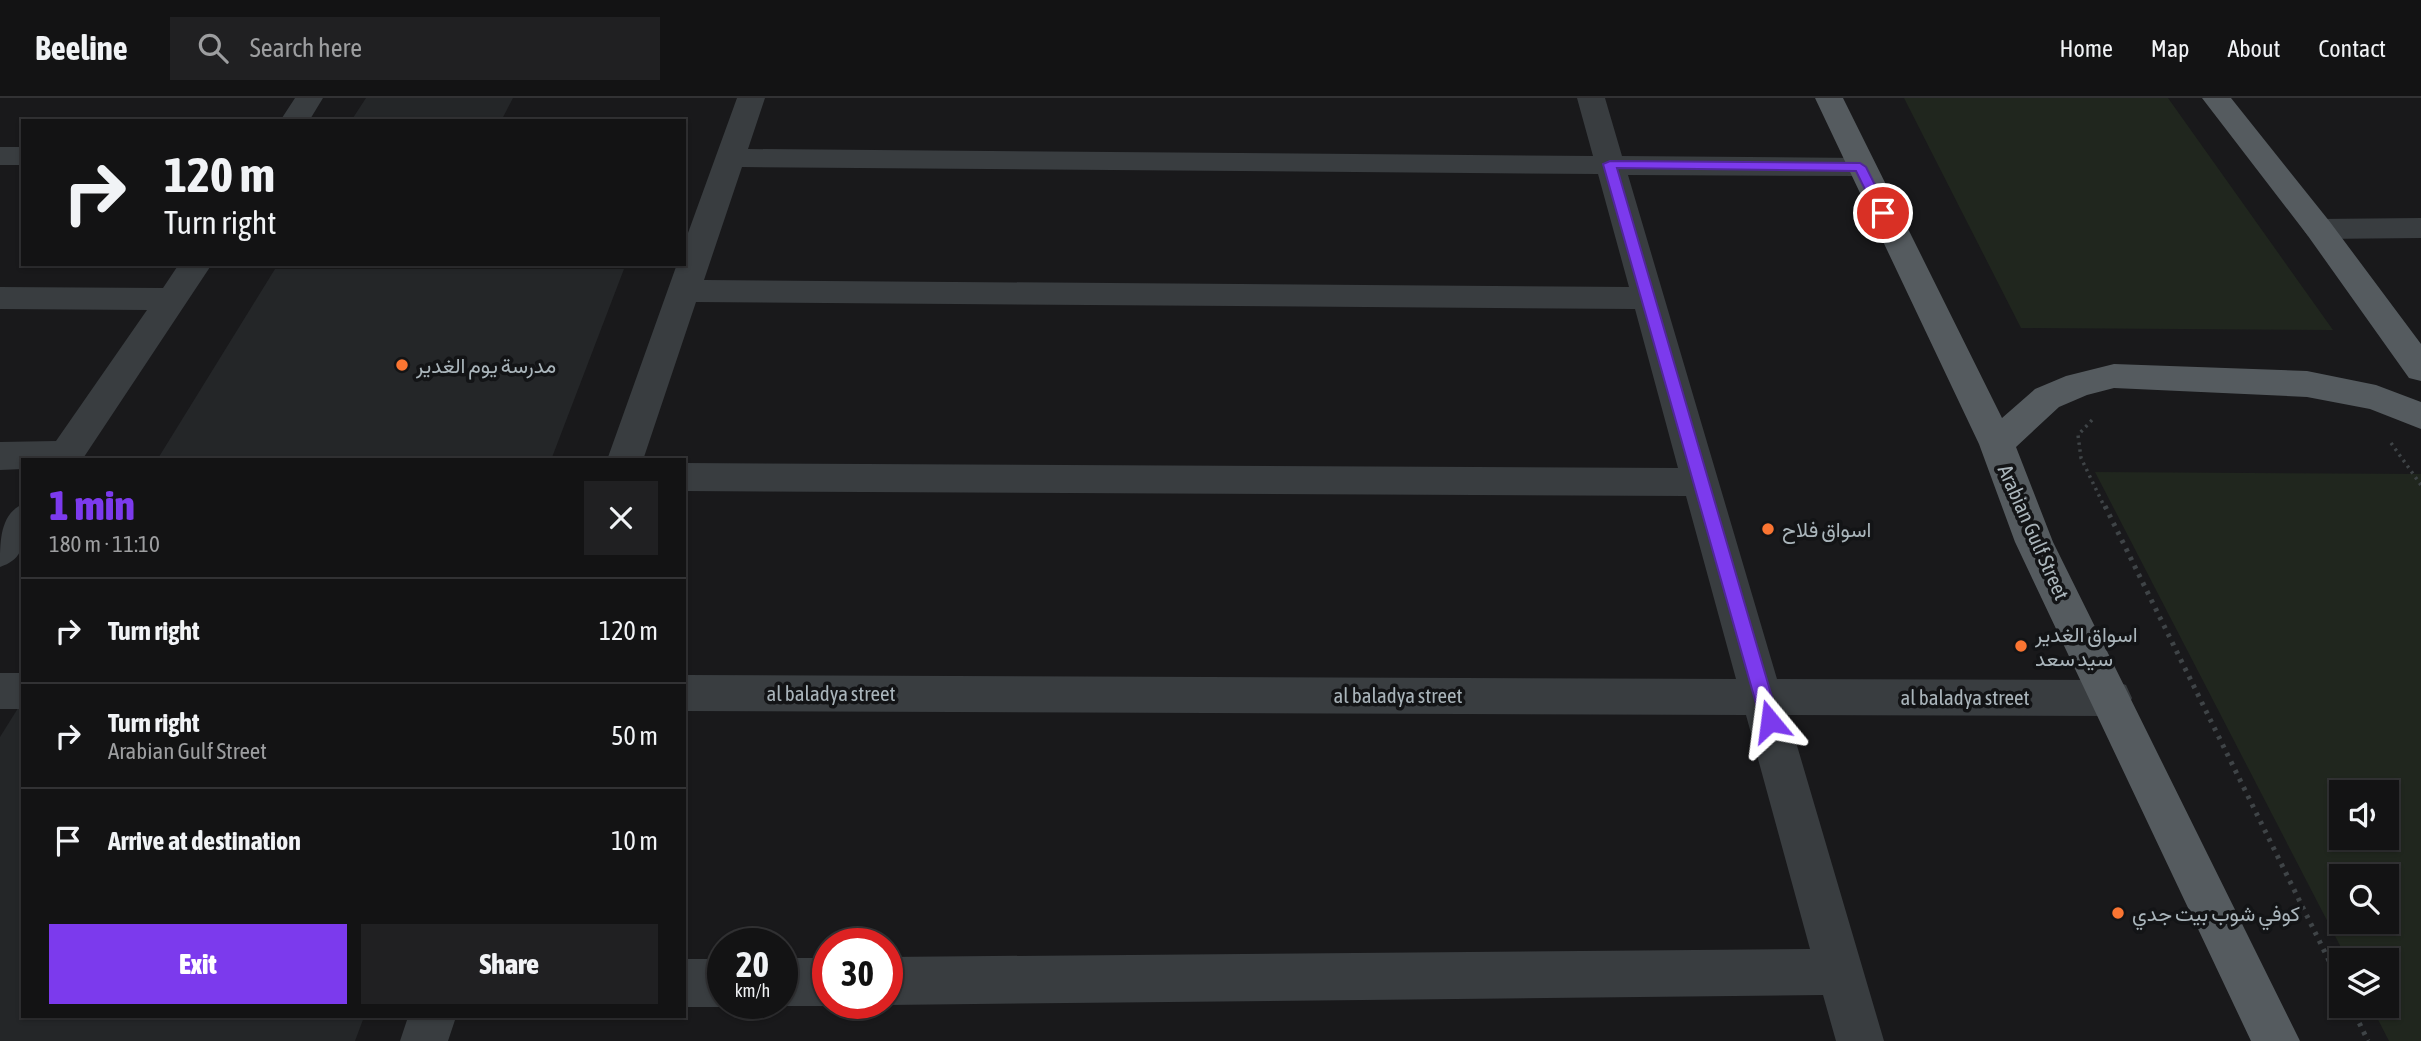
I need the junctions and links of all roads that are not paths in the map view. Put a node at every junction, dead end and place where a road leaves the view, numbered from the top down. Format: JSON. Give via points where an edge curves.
{"nodes":[{"id":1,"x":309,"y":98,"type":"edge"},
{"id":2,"x":751,"y":98,"type":"edge"},
{"id":3,"x":1591,"y":98,"type":"edge"},
{"id":4,"x":1829,"y":98,"type":"edge"},
{"id":5,"x":2216,"y":98,"type":"edge"},
{"id":6,"x":295,"y":119,"type":"edge"},
{"id":7,"x":0,"y":156,"type":"edge"},
{"id":8,"x":21,"y":156,"type":"edge"},
{"id":9,"x":730,"y":158,"type":"junction"},
{"id":10,"x":1610,"y":164,"type":"junction"},
{"id":11,"x":1860,"y":167,"type":"junction"},
{"id":12,"x":2421,"y":228,"type":"edge"},
{"id":13,"x":2319,"y":229,"type":"junction"},
{"id":14,"x":195,"y":266,"type":"edge"},
{"id":15,"x":684,"y":291,"type":"junction"},
{"id":16,"x":0,"y":298,"type":"edge"},
{"id":17,"x":1648,"y":298,"type":"junction"},
{"id":18,"x":172,"y":299,"type":"junction"},
{"id":19,"x":2421,"y":369,"type":"edge"},
{"id":20,"x":2421,"y":416,"type":"edge"},
{"id":21,"x":1997,"y":444,"type":"junction"},
{"id":22,"x":0,"y":456,"type":"edge"},
{"id":23,"x":64,"y":458,"type":"edge"},
{"id":24,"x":626,"y":458,"type":"edge"},
{"id":25,"x":686,"y":477,"type":"edge"},
{"id":26,"x":1701,"y":482,"type":"junction"},
{"id":27,"x":21,"y":522,"type":"edge"},
{"id":28,"x":0,"y":552,"type":"edge"},
{"id":29,"x":0,"y":691,"type":"edge"},
{"id":30,"x":21,"y":691,"type":"edge"},
{"id":31,"x":686,"y":693,"type":"edge"},
{"id":32,"x":1763,"y":696,"type":"junction"},
{"id":33,"x":2111,"y":698,"type":"junction"},
{"id":34,"x":1840,"y":972,"type":"junction"},
{"id":35,"x":903,"y":981,"type":"edge"},
{"id":36,"x":686,"y":983,"type":"edge"},
{"id":37,"x":707,"y":983,"type":"edge"},
{"id":38,"x":432,"y":1018,"type":"edge"},
{"id":39,"x":424,"y":1041,"type":"edge"},
{"id":40,"x":1860,"y":1041,"type":"edge"},
{"id":41,"x":2276,"y":1041,"type":"edge"}],
"edges":[{"from":1,"to":6,"type":"street"},
{"from":2,"to":9,"type":"street"},
{"from":3,"to":10,"type":"street"},
{"from":4,"to":11,"type":"main road","name":"Arabian Gulf Street"},
{"from":5,"to":13,"type":"main road"},
{"from":7,"to":8,"type":"street"},
{"from":9,"to":10,"type":"street"},
{"from":9,"to":15,"type":"street"},
{"from":10,"to":11,"type":"street"},
{"from":10,"to":17,"type":"street"},
{"from":11,"to":21,"type":"main road","name":"Arabian Gulf Street"},
{"from":12,"to":13,"type":"street"},
{"from":13,"to":19,"type":"main road"},
{"from":14,"to":18,"type":"street"},
{"from":15,"to":17,"type":"street"},
{"from":15,"to":24,"type":"street"},
{"from":16,"to":18,"type":"street"},
{"from":17,"to":26,"type":"street"},
{"from":18,"to":23,"type":"street"},
{"from":20,"to":21,"type":"main road","via":[[2376,398],[2307,384],[2114,376],[2047,398]]},
{"from":21,"to":33,"type":"main road","name":"Arabian Gulf Street","via":[[2034,542]]},
{"from":22,"to":23,"type":"street"},
{"from":25,"to":26,"type":"street"},
{"from":26,"to":32,"type":"street"},
{"from":27,"to":28,"type":"street"},
{"from":29,"to":30,"type":"street"},
{"from":31,"to":32,"type":"street","name":"al baladya street"},
{"from":32,"to":33,"type":"street","name":"al baladya street"},
{"from":32,"to":34,"type":"street"},
{"from":33,"to":41,"type":"main road","name":"Arabian Gulf Street"},
{"from":34,"to":35,"type":"street"},
{"from":34,"to":40,"type":"street"},
{"from":36,"to":37,"type":"street"},
{"from":38,"to":39,"type":"street"}]}
